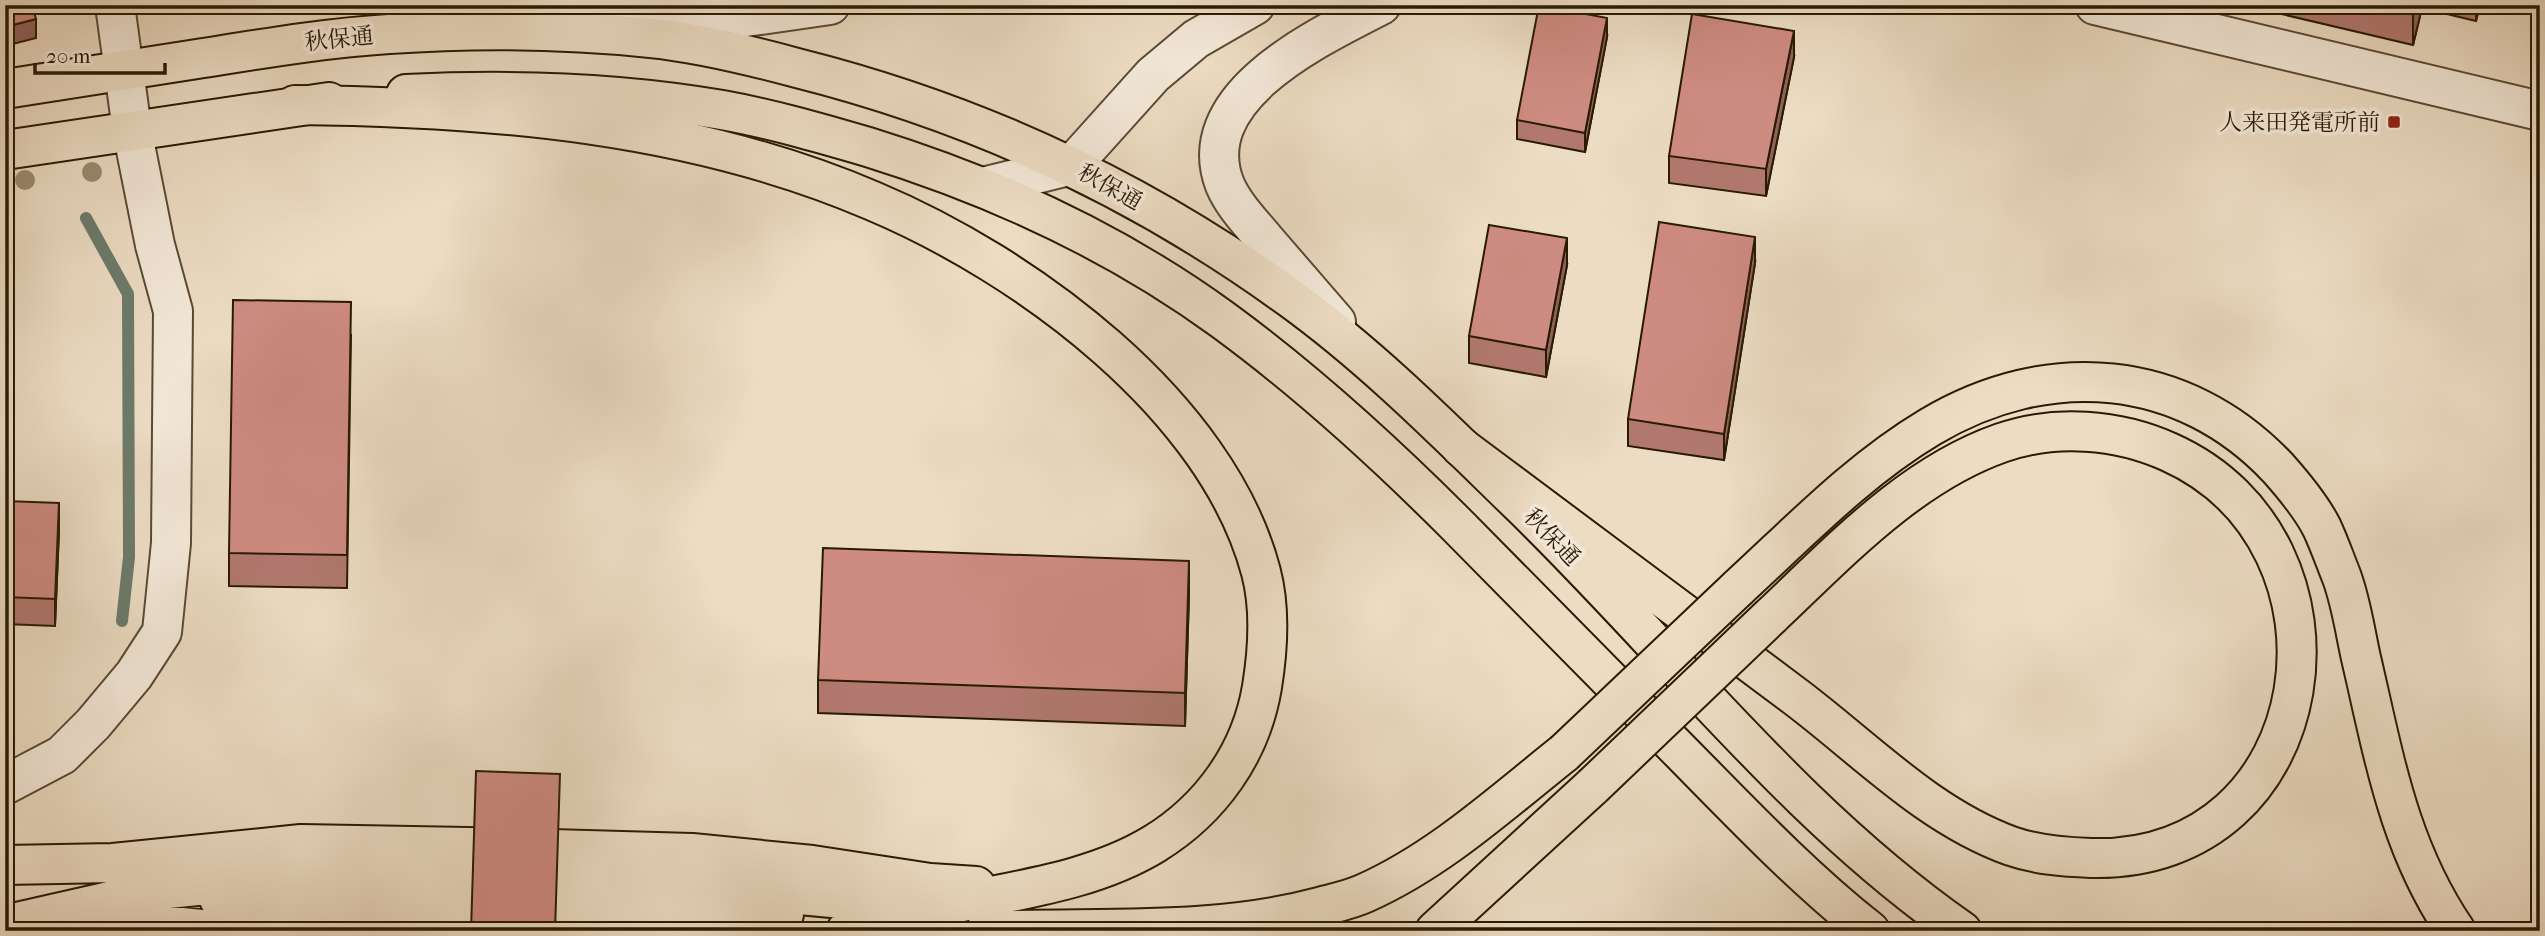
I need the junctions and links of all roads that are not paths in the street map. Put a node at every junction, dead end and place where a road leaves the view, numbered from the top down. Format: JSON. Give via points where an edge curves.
{"nodes":[{"id":1,"x":116,"y":5,"type":"edge"},
{"id":2,"x":830,"y":5,"type":"edge"},
{"id":3,"x":1255,"y":5,"type":"edge"},
{"id":4,"x":1381,"y":5,"type":"edge"},
{"id":5,"x":2095,"y":5,"type":"edge"},
{"id":6,"x":469,"y":32,"type":"junction"},
{"id":7,"x":123,"y":71,"type":"junction"},
{"id":8,"x":5,"y":89,"type":"edge"},
{"id":9,"x":295,"y":105,"type":"junction"},
{"id":10,"x":2540,"y":111,"type":"edge"},
{"id":11,"x":132,"y":130,"type":"junction"},
{"id":12,"x":5,"y":150,"type":"edge"},
{"id":13,"x":1072,"y":165,"type":"junction"},
{"id":14,"x":983,"y":187,"type":"junction"},
{"id":15,"x":1367,"y":359,"type":"junction"},
{"id":16,"x":1461,"y":447,"type":"junction"},
{"id":17,"x":5,"y":785,"type":"edge"},
{"id":18,"x":300,"y":844,"type":"junction"},
{"id":19,"x":5,"y":865,"type":"edge"},
{"id":20,"x":811,"y":865,"type":"junction"},
{"id":21,"x":5,"y":872,"type":"edge"},
{"id":22,"x":1031,"y":888,"type":"junction"},
{"id":23,"x":158,"y":890,"type":"junction"},
{"id":24,"x":935,"y":908,"type":"junction"},
{"id":25,"x":11,"y":923,"type":"edge"},
{"id":26,"x":1058,"y":928,"type":"junction"},
{"id":27,"x":221,"y":931,"type":"edge"},
{"id":28,"x":267,"y":931,"type":"edge"},
{"id":29,"x":846,"y":931,"type":"edge"},
{"id":30,"x":985,"y":931,"type":"edge"},
{"id":31,"x":1435,"y":931,"type":"edge"},
{"id":32,"x":1870,"y":931,"type":"edge"},
{"id":33,"x":1962,"y":931,"type":"edge"},
{"id":34,"x":2456,"y":931,"type":"edge"}],
"edges":[{"from":1,"to":7,"type":"street"},
{"from":2,"to":6,"type":"street","via":[[746,16]]},
{"from":3,"to":13,"type":"street","via":[[1196,39],[1153,75]]},
{"from":4,"to":15,"type":"street","via":[[1331,31],[1252,86],[1232,109],[1219,157],[1225,185],[1239,209]]},
{"from":5,"to":10,"type":"street"},
{"from":6,"to":7,"type":"highway","name":"秋保通","via":[[308,42]]},
{"from":6,"to":13,"type":"highway","name":"秋保通","via":[[566,31],[657,39],[748,55],[920,103]]},
{"from":7,"to":8,"type":"highway","name":"秋保通"},
{"from":7,"to":11,"type":"street"},
{"from":9,"to":11,"type":"highway"},
{"from":9,"to":14,"type":"highway","via":[[472,91],[556,93],[722,110],[809,130]]},
{"from":9,"to":22,"type":"highway","via":[[387,106],[552,119],[718,149],[801,173],[898,212],[1013,274],[1077,321],[1135,373],[1189,434],[1249,531],[1263,577],[1268,626],[1258,713],[1240,755],[1216,792],[1185,822],[1153,845],[1114,863]]},
{"from":11,"to":12,"type":"highway"},
{"from":11,"to":17,"type":"street","via":[[173,311],[171,543],[162,632],[135,675],[62,755]]},
{"from":13,"to":14,"type":"street"},
{"from":13,"to":15,"type":"highway","name":"秋保通","via":[[1222,252]]},
{"from":14,"to":32,"type":"highway","via":[[1071,227],[1147,271],[1221,318],[1293,375],[1450,518],[1765,838]]},
{"from":15,"to":16,"type":"highway","name":"秋保通"},
{"from":16,"to":31,"type":"highway","bridge":true,"via":[[1800,700],[1919,797],[2014,847],[2060,857],[2111,858],[2162,850],[2200,835],[2234,808],[2259,778],[2281,739],[2293,698],[2298,653],[2294,609],[2282,568],[2261,527],[2231,492],[2193,463],[2149,442],[2106,432],[2054,432],[2003,442],[1909,493],[1861,531],[1771,616],[1592,786]]},
{"from":16,"to":33,"type":"highway","name":"秋保通","via":[[1810,803],[1878,866]]},
{"from":18,"to":19,"type":"highway","via":[[113,863]]},
{"from":18,"to":20,"type":"highway","via":[[692,853]]},
{"from":18,"to":23,"type":"highway"},
{"from":20,"to":22,"type":"highway","via":[[930,883]]},
{"from":20,"to":24,"type":"highway"},
{"from":21,"to":23,"type":"highway"},
{"from":22,"to":24,"type":"highway"},
{"from":23,"to":24,"type":"highway","via":[[299,876],[692,886]]},
{"from":23,"to":25,"type":"highway"},
{"from":23,"to":28,"type":"highway"},
{"from":24,"to":26,"type":"highway"},
{"from":24,"to":29,"type":"highway"},
{"from":25,"to":27,"type":"highway","via":[[142,923]]},
{"from":26,"to":30,"type":"highway"},
{"from":26,"to":34,"type":"highway","bridge":true,"via":[[1238,923],[1362,895],[1412,870],[1564,753],[1881,460],[1979,403],[2030,388],[2082,382],[2131,384],[2177,397],[2220,418],[2258,447],[2294,486],[2322,527],[2342,578],[2396,805],[2414,857]]}]}
